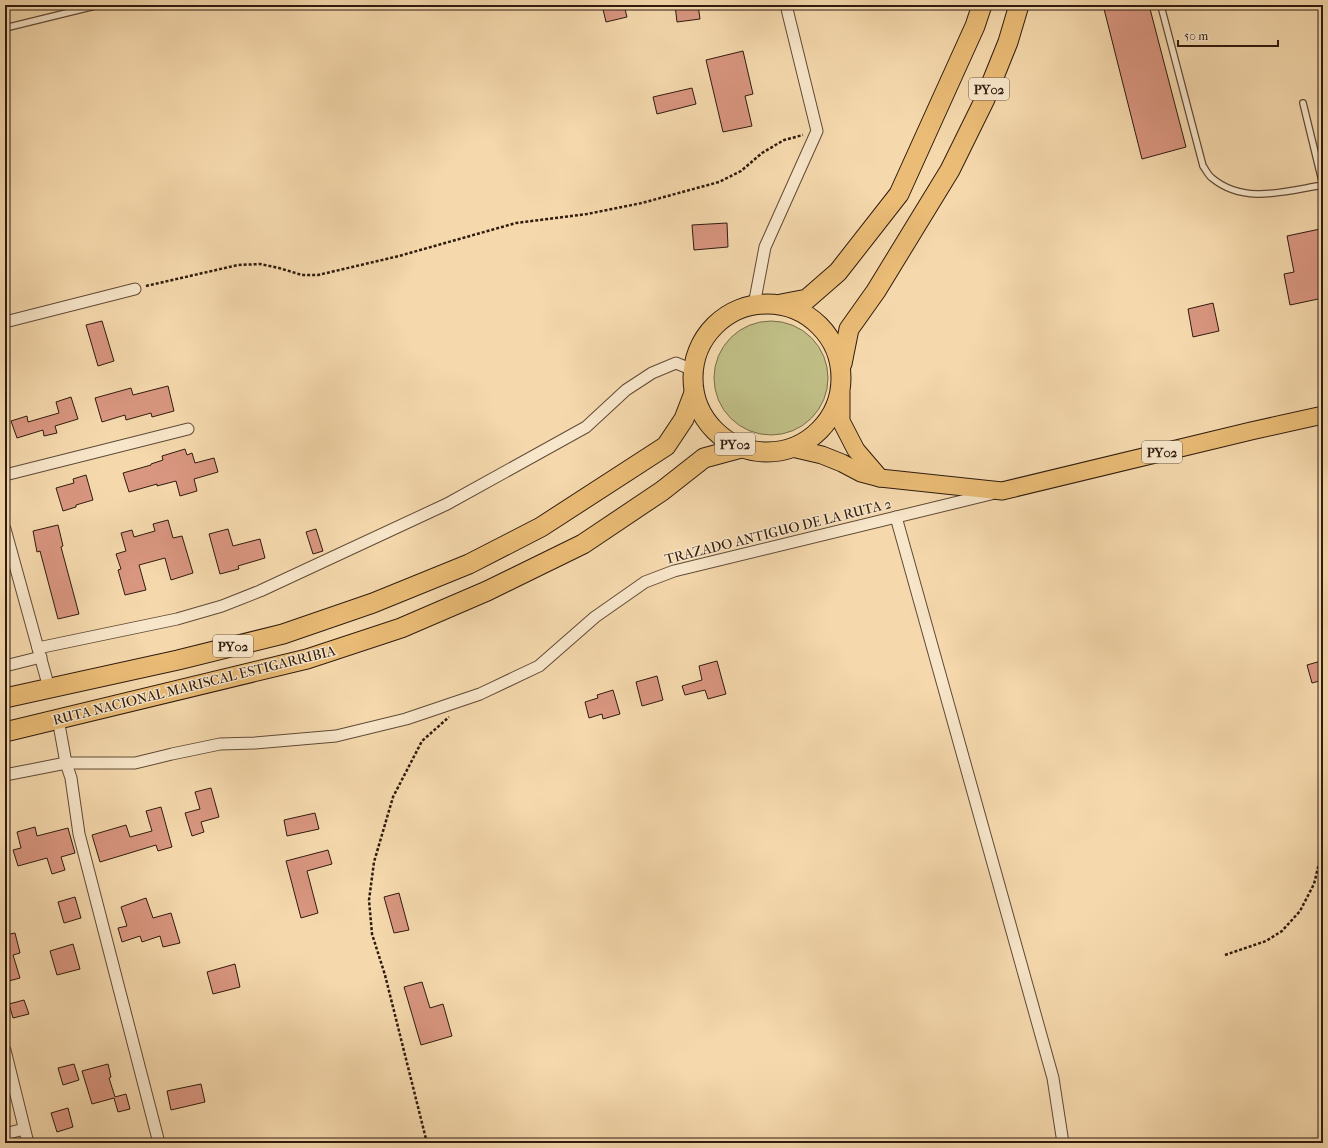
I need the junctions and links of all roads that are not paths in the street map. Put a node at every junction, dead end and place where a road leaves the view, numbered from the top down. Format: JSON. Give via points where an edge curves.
{"nodes":[{"id":1,"x":99,"y":5,"type":"edge"},
{"id":2,"x":786,"y":5,"type":"edge"},
{"id":3,"x":982,"y":5,"type":"edge"},
{"id":4,"x":1019,"y":5,"type":"edge"},
{"id":5,"x":1161,"y":6,"type":"dead end"},
{"id":6,"x":5,"y":28,"type":"edge"},
{"id":7,"x":1303,"y":103,"type":"dead end"},
{"id":8,"x":1323,"y":185,"type":"edge"},
{"id":9,"x":135,"y":289,"type":"road end"},
{"id":10,"x":777,"y":304,"type":"junction"},
{"id":11,"x":754,"y":305,"type":"junction"},
{"id":12,"x":5,"y":322,"type":"edge"},
{"id":13,"x":842,"y":368,"type":"junction"},
{"id":14,"x":693,"y":370,"type":"junction"},
{"id":15,"x":694,"y":393,"type":"junction"},
{"id":16,"x":841,"y":393,"type":"junction"},
{"id":17,"x":1323,"y":415,"type":"edge"},
{"id":18,"x":188,"y":429,"type":"dead end"},
{"id":19,"x":741,"y":448,"type":"junction"},
{"id":20,"x":792,"y":448,"type":"junction"},
{"id":21,"x":5,"y":475,"type":"edge"},
{"id":22,"x":880,"y":478,"type":"junction"},
{"id":23,"x":1002,"y":491,"type":"junction"},
{"id":24,"x":896,"y":516,"type":"junction"},
{"id":25,"x":5,"y":529,"type":"edge"},
{"id":26,"x":40,"y":652,"type":"junction"},
{"id":27,"x":5,"y":666,"type":"edge"},
{"id":28,"x":49,"y":688,"type":"junction"},
{"id":29,"x":5,"y":698,"type":"edge"},
{"id":30,"x":58,"y":719,"type":"junction"},
{"id":31,"x":5,"y":732,"type":"edge"},
{"id":32,"x":66,"y":763,"type":"junction"},
{"id":33,"x":5,"y":776,"type":"edge"},
{"id":34,"x":5,"y":1050,"type":"edge"},
{"id":35,"x":24,"y":1129,"type":"junction"},
{"id":36,"x":5,"y":1134,"type":"edge"},
{"id":37,"x":28,"y":1143,"type":"edge"},
{"id":38,"x":159,"y":1143,"type":"edge"},
{"id":39,"x":1063,"y":1143,"type":"edge"}],
"edges":[{"from":1,"to":6,"type":"lane"},
{"from":2,"to":11,"type":"street","via":[[817,131],[765,247]]},
{"from":3,"to":10,"type":"highway","number":"PY02","via":[[975,26],[899,194],[838,272],[807,299]]},
{"from":4,"to":13,"type":"highway","number":"PY02","via":[[1008,42],[985,99],[950,170],[876,291],[849,329]]},
{"from":5,"to":8,"type":"lane","via":[[1203,166],[1211,177],[1226,188],[1264,195]]},
{"from":7,"to":8,"type":"lane"},
{"from":9,"to":12,"type":"street"},
{"from":10,"to":11,"type":"highway","number":"PY02"},
{"from":10,"to":13,"type":"highway","number":"PY02","via":[[800,311],[820,325],[834,345]]},
{"from":11,"to":14,"type":"highway","number":"PY02","via":[[732,313],[713,328],[700,347]]},
{"from":13,"to":16,"type":"highway","number":"PY02"},
{"from":14,"to":15,"type":"highway","number":"PY02"},
{"from":14,"to":26,"type":"street","via":[[676,363],[652,374],[626,390],[586,427],[454,500],[260,591],[222,606],[177,619]]},
{"from":15,"to":19,"type":"highway","number":"PY02","via":[[707,421],[719,435]]},
{"from":15,"to":28,"type":"highway","name":"RUTA NACIONAL MARISCAL ESTIGARRIBIA","number":"PY02","via":[[684,419],[666,446],[541,527],[469,564],[373,603],[283,634]]},
{"from":16,"to":20,"type":"highway","number":"PY02","via":[[831,417],[823,426],[814,436]]},
{"from":16,"to":22,"type":"main road","number":"PY02","via":[[841,421],[856,450]]},
{"from":17,"to":23,"type":"main road","number":"PY02"},
{"from":18,"to":21,"type":"street"},
{"from":19,"to":20,"type":"highway","number":"PY02","via":[[766,452]]},
{"from":19,"to":30,"type":"highway","name":"RUTA NACIONAL MARISCAL ESTIGARRIBIA","number":"PY02","via":[[704,458],[662,491],[583,544],[487,591],[401,628],[307,659]]},
{"from":20,"to":22,"type":"main road","number":"PY02","via":[[822,455],[861,473]]},
{"from":22,"to":23,"type":"main road","number":"PY02"},
{"from":23,"to":24,"type":"street","name":"TRAZADO ANTIGUO DE LA RUTA 2"},
{"from":24,"to":32,"type":"street","name":"TRAZADO ANTIGUO DE LA RUTA 2","via":[[674,571],[645,582],[595,617],[540,666],[480,694],[406,719],[336,736],[220,744],[135,763]]},
{"from":24,"to":39,"type":"street","via":[[1053,1078]]},
{"from":25,"to":26,"type":"street"},
{"from":26,"to":27,"type":"street"},
{"from":26,"to":28,"type":"street"},
{"from":28,"to":29,"type":"highway","name":"RUTA NACIONAL MARISCAL ESTIGARRIBIA","number":"PY02"},
{"from":30,"to":31,"type":"highway","name":"RUTA NACIONAL MARISCAL ESTIGARRIBIA","number":"PY02"},
{"from":30,"to":32,"type":"street"},
{"from":32,"to":33,"type":"street","name":"TRAZADO ANTIGUO DE LA RUTA 2"},
{"from":32,"to":38,"type":"street","via":[[71,778],[79,834]]},
{"from":34,"to":35,"type":"street"},
{"from":35,"to":36,"type":"street"},
{"from":35,"to":37,"type":"street"}]}
